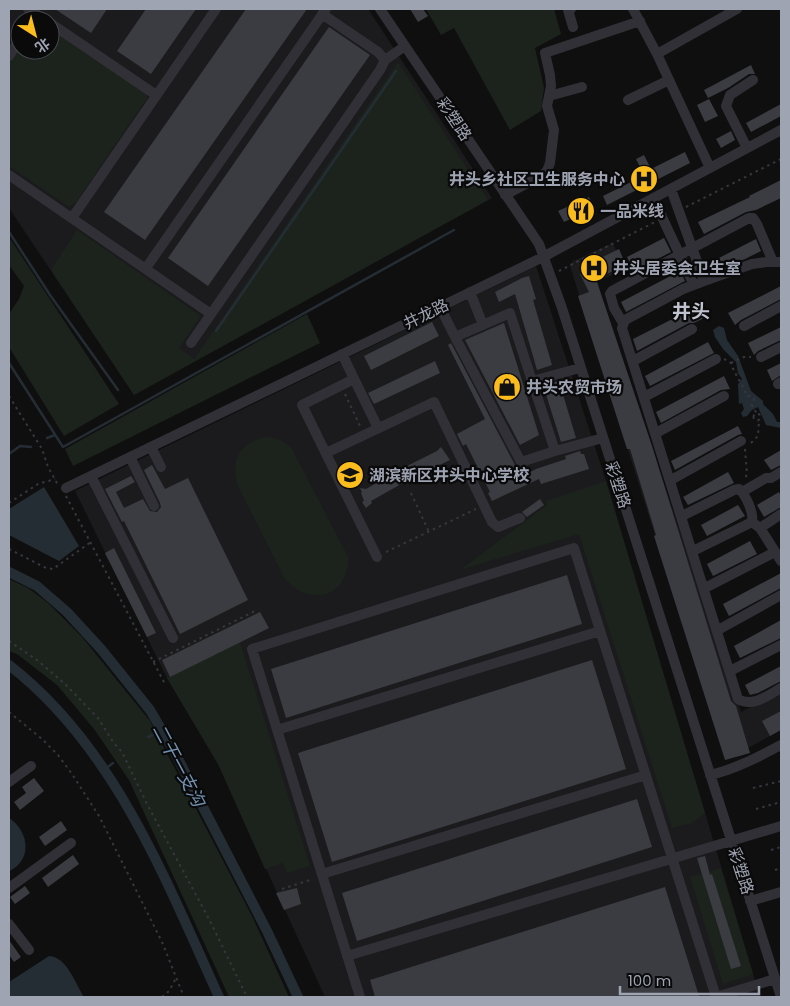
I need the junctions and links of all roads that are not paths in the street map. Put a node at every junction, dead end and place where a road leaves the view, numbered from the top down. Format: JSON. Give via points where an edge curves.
{"nodes":[{"id":1,"x":216,"y":9,"type":"edge"},
{"id":2,"x":380,"y":9,"type":"edge"},
{"id":3,"x":571,"y":9,"type":"edge"},
{"id":4,"x":633,"y":9,"type":"edge"},
{"id":5,"x":737,"y":9,"type":"edge"},
{"id":6,"x":324,"y":11,"type":"edge"},
{"id":7,"x":640,"y":21,"type":"junction"},
{"id":8,"x":574,"y":27,"type":"dead end"},
{"id":9,"x":60,"y":30,"type":"edge"},
{"id":10,"x":405,"y":46,"type":"junction"},
{"id":11,"x":657,"y":54,"type":"junction"},
{"id":12,"x":385,"y":60,"type":"junction"},
{"id":13,"x":669,"y":80,"type":"junction"},
{"id":14,"x":753,"y":80,"type":"dead end"},
{"id":15,"x":582,"y":87,"type":"dead end"},
{"id":16,"x":156,"y":96,"type":"junction"},
{"id":17,"x":549,"y":96,"type":"junction"},
{"id":18,"x":628,"y":100,"type":"dead end"},
{"id":19,"x":781,"y":130,"type":"edge"},
{"id":20,"x":747,"y":148,"type":"junction"},
{"id":21,"x":710,"y":168,"type":"junction"},
{"id":22,"x":9,"y":175,"type":"edge"},
{"id":23,"x":671,"y":189,"type":"junction"},
{"id":24,"x":505,"y":195,"type":"junction"},
{"id":25,"x":653,"y":198,"type":"junction"},
{"id":26,"x":72,"y":218,"type":"junction"},
{"id":27,"x":692,"y":248,"type":"junction"},
{"id":28,"x":680,"y":254,"type":"junction"},
{"id":29,"x":543,"y":257,"type":"junction"},
{"id":30,"x":777,"y":262,"type":"edge"},
{"id":31,"x":146,"y":268,"type":"junction"},
{"id":32,"x":699,"y":283,"type":"junction"},
{"id":33,"x":470,"y":292,"type":"junction"},
{"id":34,"x":781,"y":306,"type":"edge"},
{"id":35,"x":440,"y":307,"type":"junction"},
{"id":36,"x":210,"y":314,"type":"junction"},
{"id":37,"x":623,"y":323,"type":"junction"},
{"id":38,"x":483,"y":325,"type":"junction"},
{"id":39,"x":744,"y":326,"type":"dead end"},
{"id":40,"x":692,"y":330,"type":"dead end"},
{"id":41,"x":456,"y":337,"type":"junction"},
{"id":42,"x":190,"y":343,"type":"dead end"},
{"id":43,"x":781,"y":347,"type":"edge"},
{"id":44,"x":342,"y":354,"type":"junction"},
{"id":45,"x":761,"y":357,"type":"dead end"},
{"id":46,"x":716,"y":359,"type":"road end"},
{"id":47,"x":633,"y":361,"type":"junction"},
{"id":48,"x":580,"y":368,"type":"junction"},
{"id":49,"x":354,"y":379,"type":"junction"},
{"id":50,"x":532,"y":381,"type":"junction"},
{"id":51,"x":724,"y":396,"type":"dead end"},
{"id":52,"x":644,"y":397,"type":"junction"},
{"id":53,"x":378,"y":428,"type":"junction"},
{"id":54,"x":656,"y":433,"type":"junction"},
{"id":55,"x":603,"y":438,"type":"junction"},
{"id":56,"x":741,"y":442,"type":"dead end"},
{"id":57,"x":151,"y":447,"type":"junction"},
{"id":58,"x":555,"y":451,"type":"junction"},
{"id":59,"x":326,"y":453,"type":"junction"},
{"id":60,"x":130,"y":457,"type":"junction"},
{"id":61,"x":161,"y":467,"type":"dead end"},
{"id":62,"x":781,"y":472,"type":"edge"},
{"id":63,"x":91,"y":476,"type":"junction"},
{"id":64,"x":671,"y":480,"type":"junction"},
{"id":65,"x":64,"y":489,"type":"road end"},
{"id":66,"x":740,"y":491,"type":"junction"},
{"id":67,"x":154,"y":506,"type":"dead end"},
{"id":68,"x":781,"y":514,"type":"edge"},
{"id":69,"x":682,"y":516,"type":"junction"},
{"id":70,"x":520,"y":518,"type":"dead end"},
{"id":71,"x":756,"y":525,"type":"junction"},
{"id":72,"x":693,"y":551,"type":"junction"},
{"id":73,"x":377,"y":557,"type":"road end"},
{"id":74,"x":779,"y":557,"type":"edge"},
{"id":75,"x":704,"y":588,"type":"junction"},
{"id":76,"x":781,"y":595,"type":"edge"},
{"id":77,"x":718,"y":630,"type":"junction"},
{"id":78,"x":600,"y":631,"type":"junction"},
{"id":79,"x":173,"y":638,"type":"dead end"},
{"id":80,"x":781,"y":645,"type":"edge"},
{"id":81,"x":730,"y":671,"type":"junction"},
{"id":82,"x":781,"y":688,"type":"edge"},
{"id":83,"x":277,"y":730,"type":"junction"},
{"id":84,"x":781,"y":744,"type":"edge"},
{"id":85,"x":31,"y":766,"type":"dead end"},
{"id":86,"x":646,"y":775,"type":"junction"},
{"id":87,"x":710,"y":775,"type":"junction"},
{"id":88,"x":9,"y":782,"type":"edge"},
{"id":89,"x":781,"y":826,"type":"edge"},
{"id":90,"x":731,"y":841,"type":"junction"},
{"id":91,"x":71,"y":843,"type":"dead end"},
{"id":92,"x":672,"y":858,"type":"junction"},
{"id":93,"x":322,"y":875,"type":"junction"},
{"id":94,"x":9,"y":888,"type":"edge"},
{"id":95,"x":781,"y":892,"type":"edge"},
{"id":96,"x":750,"y":901,"type":"junction"},
{"id":97,"x":9,"y":924,"type":"edge"},
{"id":98,"x":29,"y":950,"type":"dead end"},
{"id":99,"x":347,"y":956,"type":"junction"},
{"id":100,"x":777,"y":981,"type":"edge"},
{"id":101,"x":360,"y":997,"type":"edge"},
{"id":102,"x":781,"y":997,"type":"edge"}],
"edges":[{"from":1,"to":16,"type":"street"},
{"from":2,"to":10,"type":"street","name":"彩塑路"},
{"from":3,"to":8,"type":"street","via":[[568,10]]},
{"from":4,"to":7,"type":"street"},
{"from":5,"to":11,"type":"street"},
{"from":6,"to":12,"type":"street"},
{"from":6,"to":31,"type":"street"},
{"from":7,"to":11,"type":"street"},
{"from":7,"to":17,"type":"street","via":[[546,52]]},
{"from":9,"to":16,"type":"street"},
{"from":10,"to":12,"type":"street"},
{"from":10,"to":24,"type":"street","name":"彩塑路"},
{"from":11,"to":13,"type":"street"},
{"from":12,"to":36,"type":"street"},
{"from":13,"to":18,"type":"street"},
{"from":13,"to":21,"type":"street"},
{"from":14,"to":20,"type":"street","via":[[730,95],[726,106]]},
{"from":15,"to":17,"type":"street"},
{"from":16,"to":26,"type":"street"},
{"from":17,"to":24,"type":"street","via":[[554,130],[547,171]]},
{"from":19,"to":20,"type":"street","name":"井龙路"},
{"from":20,"to":21,"type":"street","name":"井龙路"},
{"from":21,"to":23,"type":"street","name":"井龙路"},
{"from":22,"to":26,"type":"street"},
{"from":23,"to":25,"type":"street","name":"井龙路"},
{"from":23,"to":27,"type":"street"},
{"from":24,"to":29,"type":"street","name":"彩塑路","via":[[539,244]]},
{"from":25,"to":28,"type":"street"},
{"from":25,"to":29,"type":"street","name":"井龙路"},
{"from":26,"to":31,"type":"street"},
{"from":27,"to":28,"type":"street"},
{"from":27,"to":30,"type":"street","via":[[753,218]]},
{"from":27,"to":32,"type":"street"},
{"from":28,"to":32,"type":"street"},
{"from":28,"to":37,"type":"street","via":[[612,291],[614,308]]},
{"from":29,"to":33,"type":"street","name":"井龙路"},
{"from":29,"to":48,"type":"street","name":"彩塑路"},
{"from":30,"to":32,"type":"street","via":[[752,264]]},
{"from":31,"to":36,"type":"street"},
{"from":32,"to":37,"type":"street"},
{"from":33,"to":35,"type":"street","name":"井龙路"},
{"from":33,"to":38,"type":"street"},
{"from":34,"to":39,"type":"street"},
{"from":35,"to":41,"type":"street"},
{"from":35,"to":44,"type":"street","name":"井龙路"},
{"from":36,"to":42,"type":"street"},
{"from":37,"to":47,"type":"street"},
{"from":38,"to":41,"type":"street"},
{"from":38,"to":50,"type":"street","via":[[510,313]]},
{"from":40,"to":47,"type":"street"},
{"from":41,"to":58,"type":"street","via":[[521,462]]},
{"from":43,"to":45,"type":"street"},
{"from":44,"to":49,"type":"street"},
{"from":44,"to":57,"type":"street","name":"井龙路"},
{"from":46,"to":52,"type":"street"},
{"from":47,"to":52,"type":"street"},
{"from":48,"to":50,"type":"street"},
{"from":48,"to":55,"type":"street","name":"彩塑路"},
{"from":49,"to":53,"type":"street"},
{"from":49,"to":59,"type":"street","via":[[302,405]]},
{"from":50,"to":58,"type":"street"},
{"from":51,"to":54,"type":"street"},
{"from":52,"to":54,"type":"street"},
{"from":53,"to":59,"type":"street"},
{"from":53,"to":70,"type":"street","via":[[434,402],[492,522],[498,527]]},
{"from":54,"to":64,"type":"street"},
{"from":55,"to":58,"type":"street"},
{"from":55,"to":87,"type":"street","name":"彩塑路"},
{"from":56,"to":64,"type":"street"},
{"from":57,"to":60,"type":"street","name":"井龙路"},
{"from":57,"to":61,"type":"street"},
{"from":59,"to":73,"type":"street"},
{"from":60,"to":63,"type":"street","name":"井龙路"},
{"from":60,"to":67,"type":"street"},
{"from":62,"to":66,"type":"street"},
{"from":63,"to":65,"type":"street","name":"井龙路"},
{"from":63,"to":79,"type":"street"},
{"from":64,"to":69,"type":"street"},
{"from":66,"to":69,"type":"street","via":[[734,490]]},
{"from":66,"to":71,"type":"street"},
{"from":68,"to":71,"type":"street"},
{"from":69,"to":72,"type":"street"},
{"from":71,"to":72,"type":"street"},
{"from":71,"to":74,"type":"street"},
{"from":72,"to":75,"type":"street"},
{"from":74,"to":75,"type":"street"},
{"from":75,"to":77,"type":"street"},
{"from":76,"to":77,"type":"street"},
{"from":77,"to":81,"type":"street"},
{"from":78,"to":83,"type":"street"},
{"from":78,"to":83,"type":"street","via":[[574,548],[252,649]]},
{"from":78,"to":86,"type":"street"},
{"from":80,"to":81,"type":"street"},
{"from":81,"to":82,"type":"street","via":[[738,699],[744,702],[758,700]]},
{"from":83,"to":93,"type":"street"},
{"from":84,"to":87,"type":"street","via":[[747,763]]},
{"from":85,"to":88,"type":"street"},
{"from":86,"to":92,"type":"street"},
{"from":86,"to":93,"type":"street"},
{"from":87,"to":90,"type":"street","name":"彩塑路"},
{"from":89,"to":90,"type":"street"},
{"from":90,"to":92,"type":"street"},
{"from":90,"to":96,"type":"street","name":"彩塑路"},
{"from":91,"to":94,"type":"street"},
{"from":92,"to":99,"type":"street"},
{"from":92,"to":100,"type":"street","via":[[716,997]]},
{"from":93,"to":99,"type":"street"},
{"from":95,"to":96,"type":"street"},
{"from":96,"to":100,"type":"street","name":"彩塑路"},
{"from":97,"to":98,"type":"street"},
{"from":99,"to":101,"type":"street"},
{"from":100,"to":102,"type":"street","name":"彩塑路"}]}
